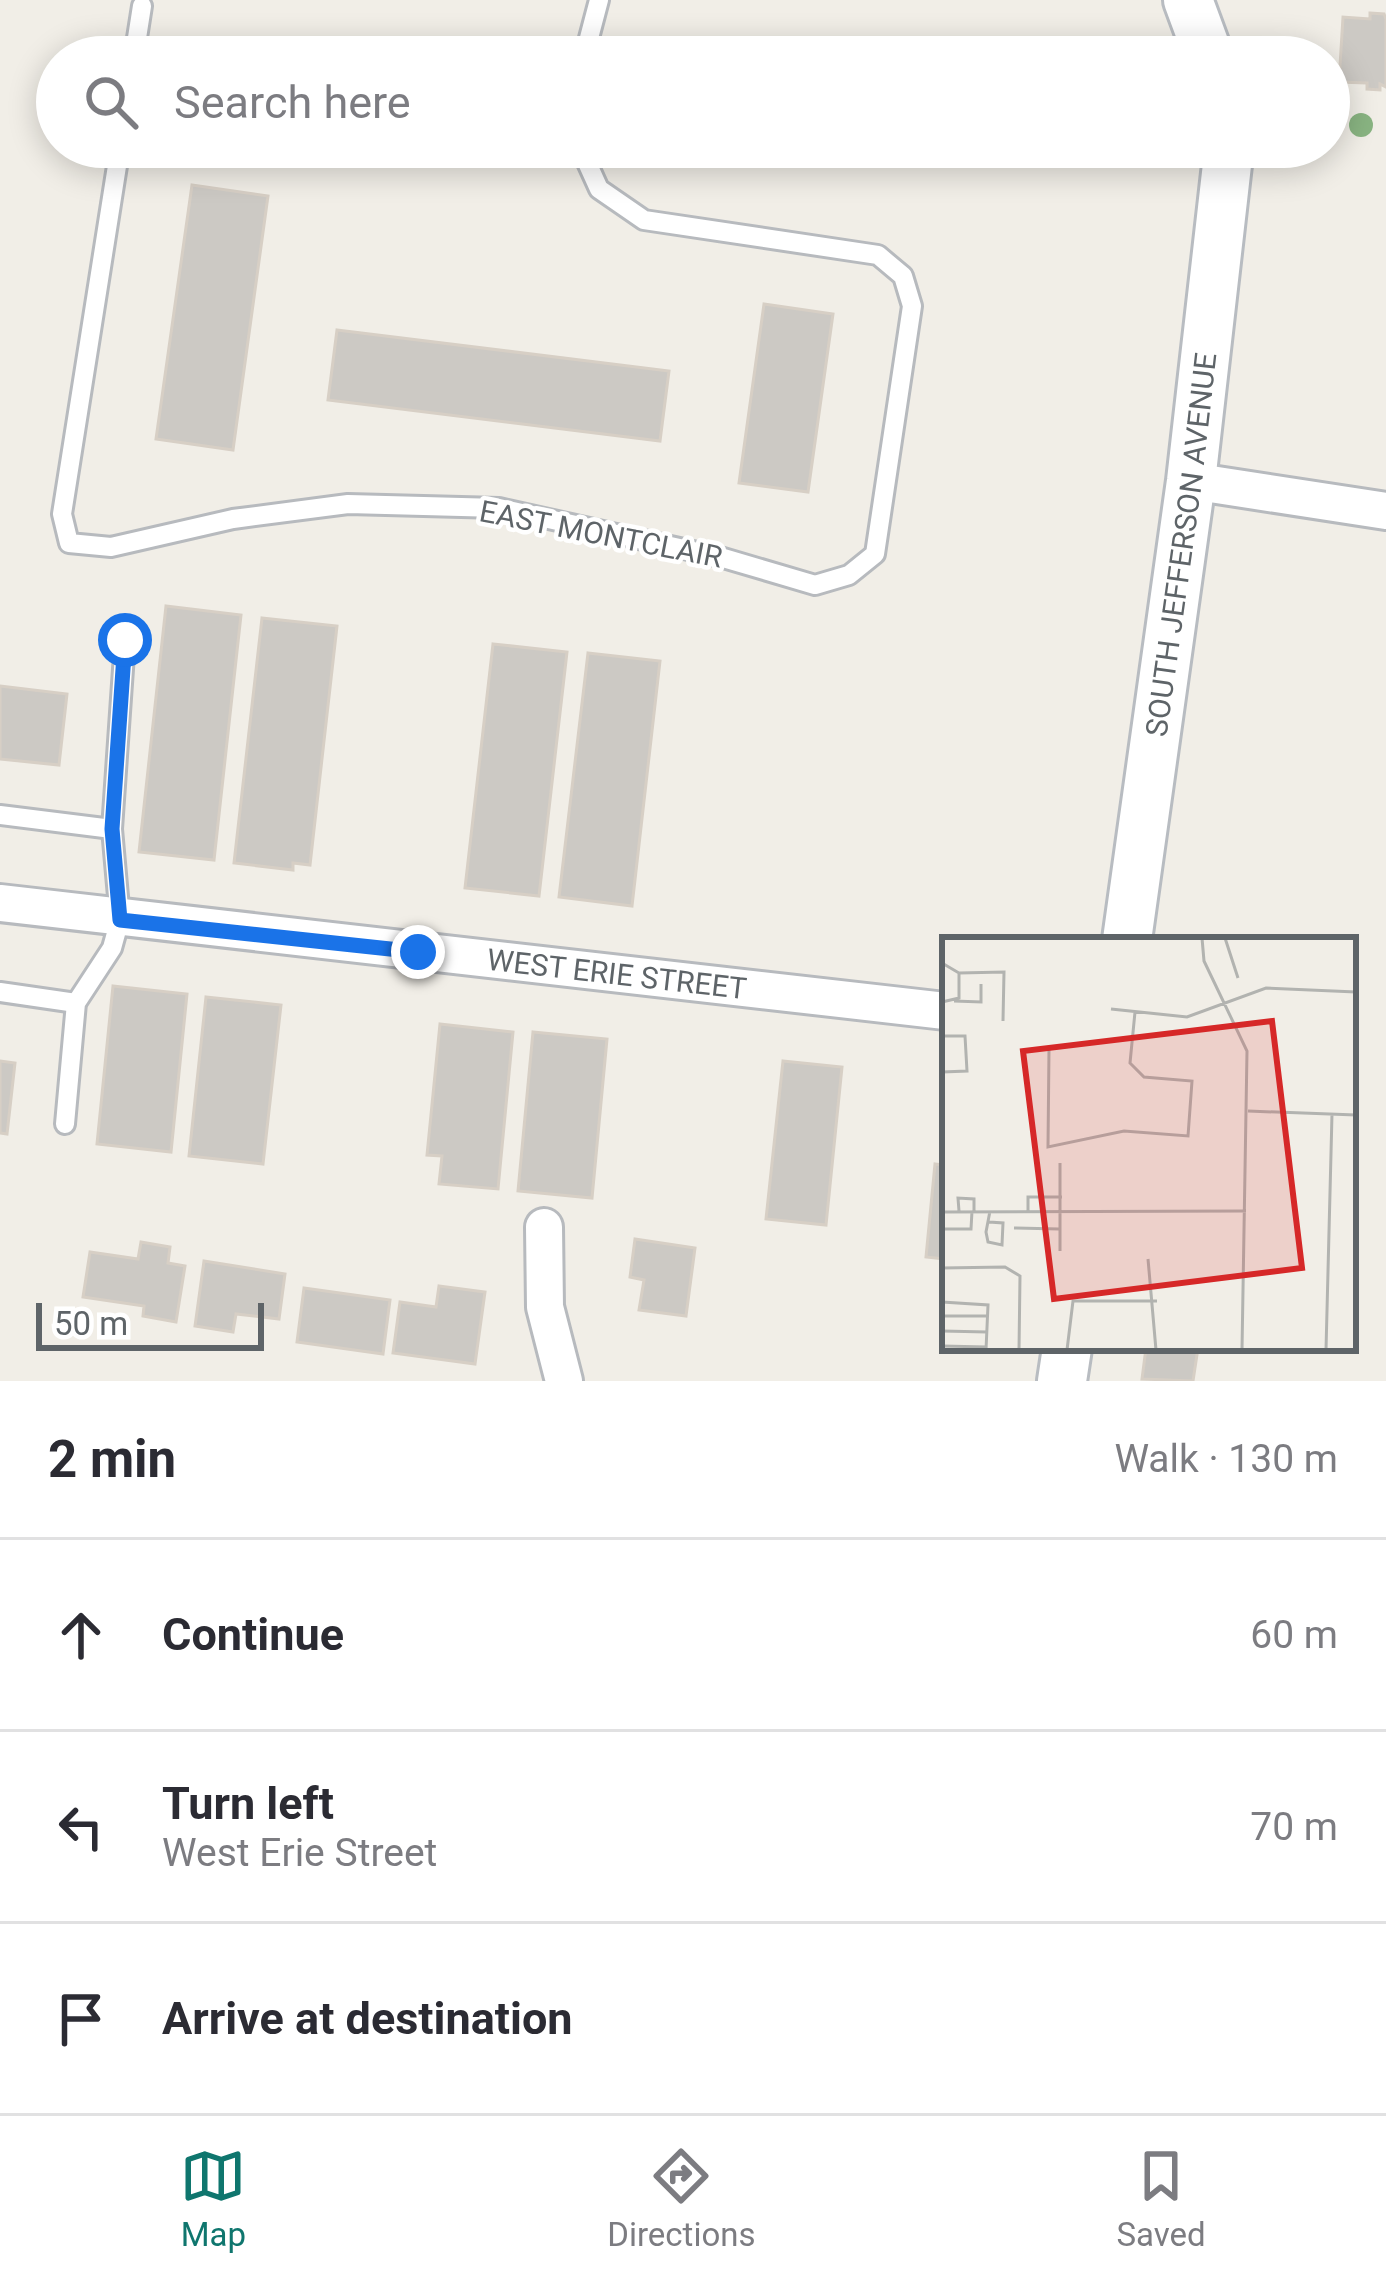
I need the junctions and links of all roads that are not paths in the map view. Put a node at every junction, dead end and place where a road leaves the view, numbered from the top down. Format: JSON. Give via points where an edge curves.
{"nodes":[{"id":1,"x":599,"y":0,"type":"edge"},
{"id":2,"x":1188,"y":0,"type":"edge"},
{"id":3,"x":142,"y":6,"type":"dead end"},
{"id":4,"x":137,"y":36,"type":"edge"},
{"id":5,"x":590,"y":36,"type":"edge"},
{"id":6,"x":1201,"y":36,"type":"edge"},
{"id":7,"x":117,"y":168,"type":"edge"},
{"id":8,"x":590,"y":168,"type":"edge"},
{"id":9,"x":1227,"y":168,"type":"edge"},
{"id":10,"x":1191,"y":481,"type":"junction"},
{"id":11,"x":1386,"y":511,"type":"edge"},
{"id":12,"x":125,"y":640,"type":"dead end"},
{"id":13,"x":0,"y":815,"type":"edge"},
{"id":14,"x":112,"y":829,"type":"junction"},
{"id":15,"x":0,"y":903,"type":"edge"},
{"id":16,"x":120,"y":920,"type":"junction"},
{"id":17,"x":1127,"y":937,"type":"edge"},
{"id":18,"x":0,"y":992,"type":"edge"},
{"id":19,"x":76,"y":1004,"type":"junction"},
{"id":20,"x":942,"y":1011,"type":"edge"},
{"id":21,"x":65,"y":1124,"type":"dead end"},
{"id":22,"x":544,"y":1227,"type":"dead end"},
{"id":23,"x":1067,"y":1351,"type":"edge"},
{"id":24,"x":564,"y":1381,"type":"edge"},
{"id":25,"x":1062,"y":1381,"type":"edge"}],
"edges":[{"from":1,"to":5,"type":"lane"},
{"from":2,"to":6,"type":"street"},
{"from":3,"to":4,"type":"lane"},
{"from":7,"to":8,"type":"lane","name":"EAST MONTCLAIR","via":[[62,514],[69,543],[111,547],[348,504],[499,508],[814,584],[849,575],[874,554],[912,306],[904,276],[878,255],[644,220],[599,189]]},
{"from":9,"to":10,"type":"street","name":"SOUTH JEFFERSON AVENUE"},
{"from":10,"to":11,"type":"street"},
{"from":10,"to":17,"type":"street","name":"SOUTH JEFFERSON AVENUE"},
{"from":12,"to":14,"type":"lane"},
{"from":13,"to":14,"type":"lane"},
{"from":14,"to":16,"type":"lane"},
{"from":15,"to":16,"type":"street","name":"WEST ERIE STREET"},
{"from":16,"to":19,"type":"lane"},
{"from":16,"to":20,"type":"street","name":"WEST ERIE STREET"},
{"from":18,"to":19,"type":"lane"},
{"from":19,"to":21,"type":"lane"},
{"from":22,"to":24,"type":"street","via":[[545,1307]]},
{"from":23,"to":25,"type":"street"}]}
